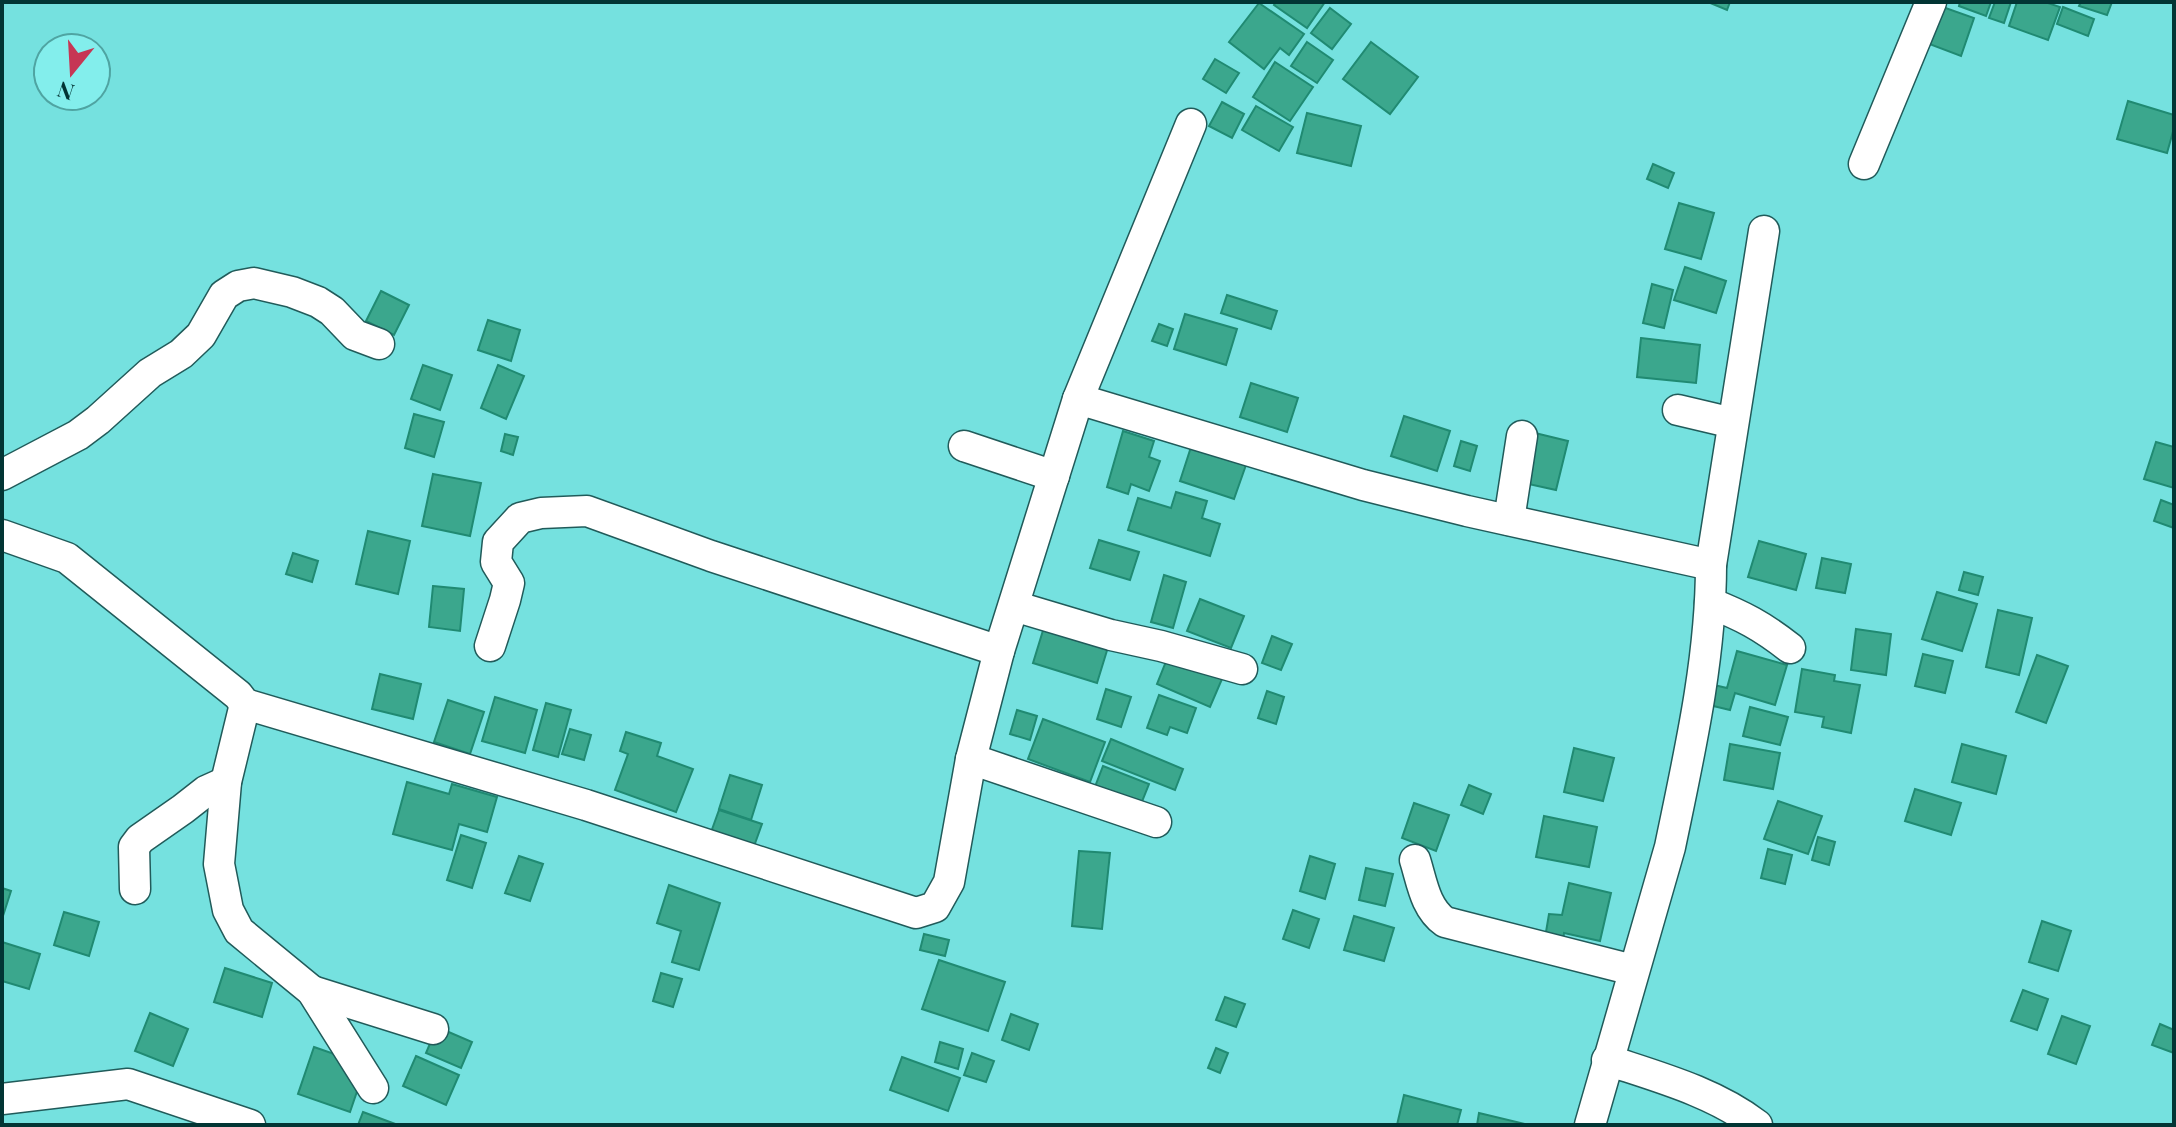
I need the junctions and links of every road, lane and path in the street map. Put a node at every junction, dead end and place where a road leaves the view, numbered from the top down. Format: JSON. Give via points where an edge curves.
{"nodes":[{"id":1,"x":1931,"y":2,"type":"edge"},
{"id":2,"x":1191,"y":124,"type":"dead end"},
{"id":3,"x":1864,"y":164,"type":"dead end"},
{"id":4,"x":1764,"y":231,"type":"dead end"},
{"id":5,"x":379,"y":344,"type":"dead end"},
{"id":6,"x":1078,"y":399,"type":"junction"},
{"id":7,"x":1678,"y":410,"type":"dead end"},
{"id":8,"x":1733,"y":423,"type":"junction"},
{"id":9,"x":1522,"y":436,"type":"dead end"},
{"id":10,"x":964,"y":446,"type":"dead end"},
{"id":11,"x":2,"y":475,"type":"edge"},
{"id":12,"x":1054,"y":476,"type":"junction"},
{"id":13,"x":1509,"y":520,"type":"junction"},
{"id":14,"x":2,"y":535,"type":"edge"},
{"id":15,"x":1711,"y":565,"type":"junction"},
{"id":16,"x":1710,"y":603,"type":"junction"},
{"id":17,"x":1014,"y":606,"type":"junction"},
{"id":18,"x":490,"y":646,"type":"dead end"},
{"id":19,"x":1790,"y":648,"type":"dead end"},
{"id":20,"x":999,"y":651,"type":"junction"},
{"id":21,"x":1242,"y":669,"type":"dead end"},
{"id":22,"x":245,"y":704,"type":"junction"},
{"id":23,"x":971,"y":759,"type":"junction"},
{"id":24,"x":226,"y":782,"type":"junction"},
{"id":25,"x":1156,"y":822,"type":"dead end"},
{"id":26,"x":1415,"y":860,"type":"dead end"},
{"id":27,"x":135,"y":889,"type":"dead end"},
{"id":28,"x":1633,"y":970,"type":"junction"},
{"id":29,"x":312,"y":991,"type":"junction"},
{"id":30,"x":433,"y":1029,"type":"dead end"},
{"id":31,"x":1607,"y":1060,"type":"junction"},
{"id":32,"x":373,"y":1088,"type":"dead end"},
{"id":33,"x":2,"y":1099,"type":"edge"},
{"id":34,"x":250,"y":1125,"type":"edge"},
{"id":35,"x":1590,"y":1125,"type":"edge"},
{"id":36,"x":1757,"y":1125,"type":"edge"}],
"edges":[{"from":1,"to":3,"type":"street"},
{"from":2,"to":6,"type":"street"},
{"from":4,"to":8,"type":"street"},
{"from":5,"to":11,"type":"street","via":[[355,335],[318,302],[254,283],[238,286],[224,295],[201,335],[181,354],[150,373],[78,435]]},
{"from":6,"to":12,"type":"street"},
{"from":6,"to":13,"type":"street","via":[[1363,485]]},
{"from":7,"to":8,"type":"street"},
{"from":8,"to":15,"type":"street"},
{"from":9,"to":13,"type":"street"},
{"from":10,"to":12,"type":"street"},
{"from":12,"to":17,"type":"street"},
{"from":13,"to":15,"type":"street"},
{"from":14,"to":22,"type":"street","via":[[67,558]]},
{"from":15,"to":16,"type":"street"},
{"from":16,"to":19,"type":"street","via":[[1754,622]]},
{"from":16,"to":28,"type":"street","via":[[1670,847]]},
{"from":17,"to":20,"type":"street"},
{"from":17,"to":21,"type":"street"},
{"from":18,"to":20,"type":"street","via":[[509,583],[496,562],[498,542],[520,518],[587,511]]},
{"from":20,"to":23,"type":"street"},
{"from":22,"to":23,"type":"street","via":[[586,805],[916,913],[935,907],[949,882]]},
{"from":22,"to":24,"type":"street"},
{"from":23,"to":25,"type":"street"},
{"from":24,"to":27,"type":"street","via":[[140,839],[134,847]]},
{"from":24,"to":29,"type":"street","via":[[219,864],[228,910],[239,931]]},
{"from":26,"to":28,"type":"street","via":[[1429,906],[1445,922]]},
{"from":28,"to":31,"type":"street"},
{"from":29,"to":30,"type":"street"},
{"from":29,"to":32,"type":"street"},
{"from":31,"to":35,"type":"street"},
{"from":31,"to":36,"type":"street","via":[[1673,1081]]},
{"from":33,"to":34,"type":"street","via":[[128,1084]]}]}
